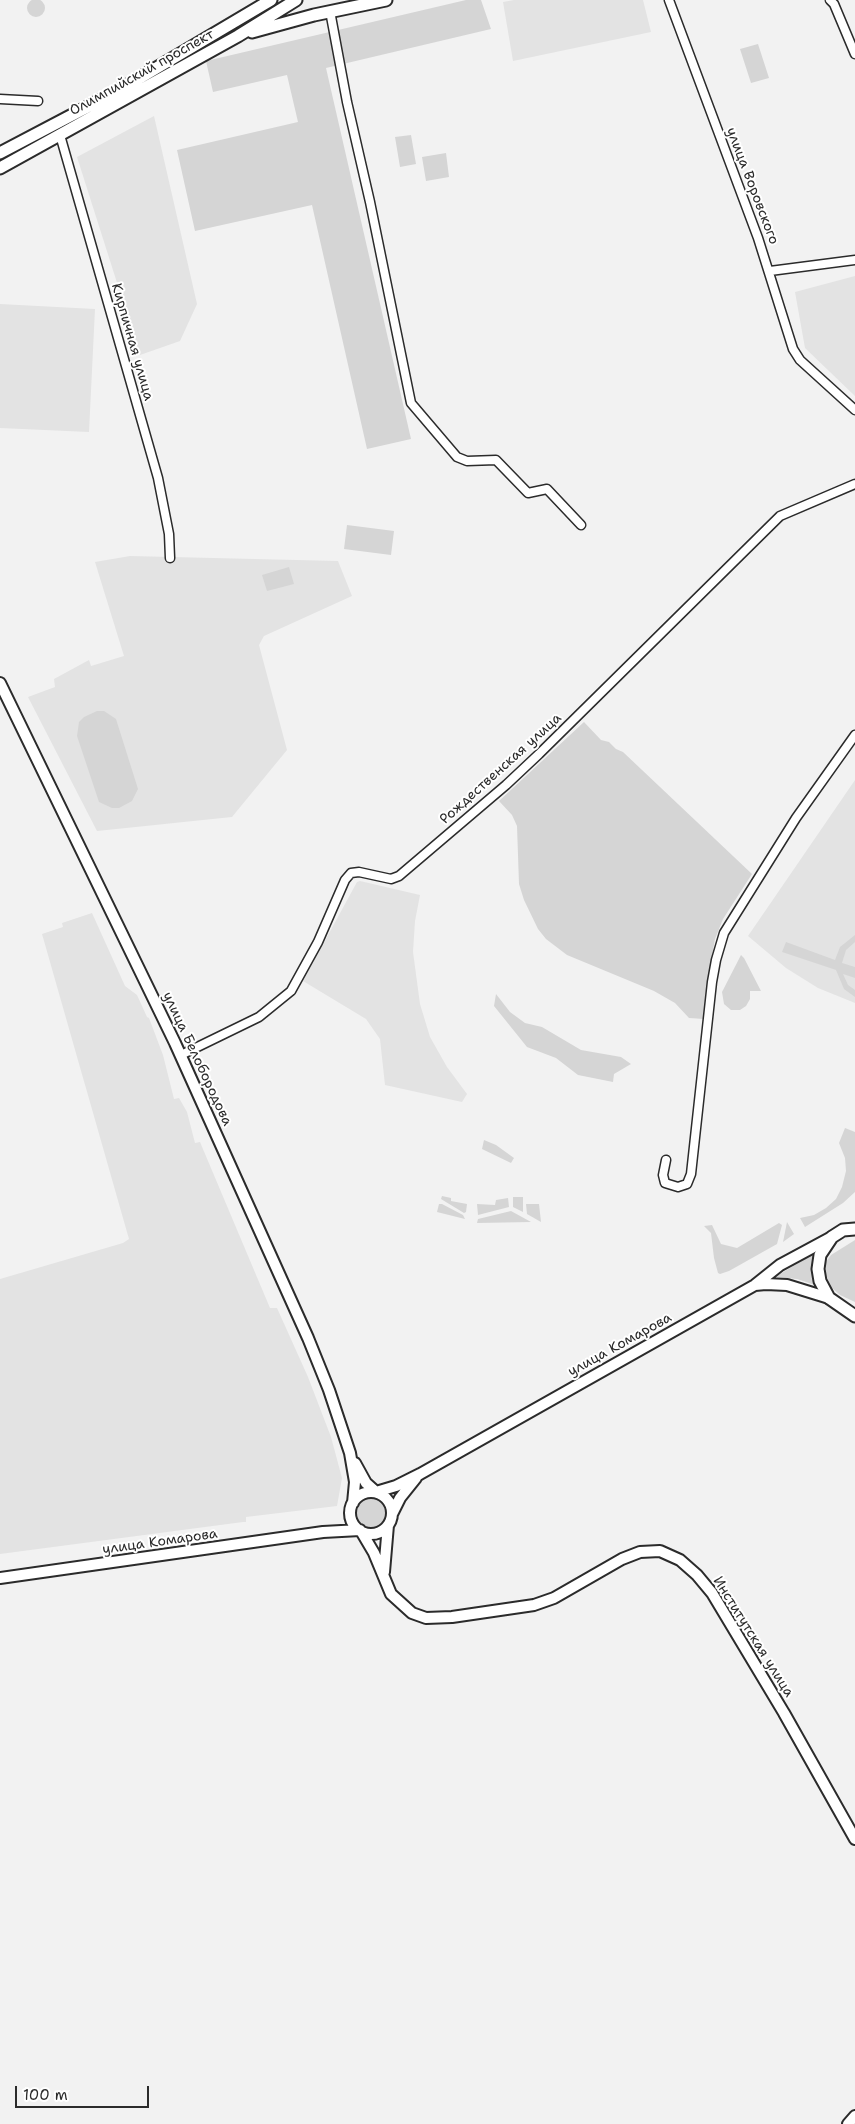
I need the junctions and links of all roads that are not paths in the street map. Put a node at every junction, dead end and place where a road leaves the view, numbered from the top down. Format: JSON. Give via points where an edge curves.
{"nodes":[{"id":1,"x":261,"y":0,"type":"edge"},
{"id":2,"x":270,"y":0,"type":"edge"},
{"id":3,"x":296,"y":0,"type":"edge"},
{"id":4,"x":386,"y":0,"type":"edge"},
{"id":5,"x":669,"y":0,"type":"edge"},
{"id":6,"x":830,"y":0,"type":"edge"},
{"id":7,"x":252,"y":11,"type":"junction"},
{"id":8,"x":330,"y":11,"type":"junction"},
{"id":9,"x":238,"y":36,"type":"junction"},
{"id":10,"x":855,"y":54,"type":"edge"},
{"id":11,"x":0,"y":98,"type":"edge"},
{"id":12,"x":38,"y":101,"type":"dead end"},
{"id":13,"x":60,"y":135,"type":"junction"},
{"id":14,"x":0,"y":153,"type":"edge"},
{"id":15,"x":0,"y":168,"type":"edge"},
{"id":16,"x":855,"y":260,"type":"edge"},
{"id":17,"x":770,"y":271,"type":"junction"},
{"id":18,"x":855,"y":410,"type":"edge"},
{"id":19,"x":855,"y":484,"type":"edge"},
{"id":20,"x":581,"y":525,"type":"dead end"},
{"id":21,"x":170,"y":558,"type":"dead end"},
{"id":22,"x":0,"y":684,"type":"edge"},
{"id":23,"x":855,"y":735,"type":"edge"},
{"id":24,"x":181,"y":1056,"type":"junction"},
{"id":25,"x":666,"y":1160,"type":"dead end"},
{"id":26,"x":855,"y":1221,"type":"edge"},
{"id":27,"x":855,"y":1229,"type":"edge"},
{"id":28,"x":843,"y":1230,"type":"junction"},
{"id":29,"x":832,"y":1237,"type":"junction"},
{"id":30,"x":755,"y":1285,"type":"junction"},
{"id":31,"x":829,"y":1298,"type":"junction"},
{"id":32,"x":842,"y":1306,"type":"junction"},
{"id":33,"x":855,"y":1307,"type":"edge"},
{"id":34,"x":855,"y":1316,"type":"edge"},
{"id":35,"x":350,"y":1453,"type":"junction"},
{"id":36,"x":420,"y":1474,"type":"junction"},
{"id":37,"x":376,"y":1492,"type":"junction"},
{"id":38,"x":352,"y":1506,"type":"junction"},
{"id":39,"x":392,"y":1514,"type":"junction"},
{"id":40,"x":388,"y":1524,"type":"junction"},
{"id":41,"x":361,"y":1531,"type":"junction"},
{"id":42,"x":323,"y":1532,"type":"junction"},
{"id":43,"x":0,"y":1578,"type":"edge"},
{"id":44,"x":384,"y":1578,"type":"junction"},
{"id":45,"x":855,"y":1839,"type":"edge"},
{"id":46,"x":855,"y":2116,"type":"edge"},
{"id":47,"x":848,"y":2124,"type":"edge"}],
"edges":[{"from":1,"to":7,"type":"main road"},
{"from":2,"to":7,"type":"main road","name":"Олимпийский проспект"},
{"from":3,"to":9,"type":"main road","name":"Олимпийский проспект"},
{"from":4,"to":8,"type":"main road"},
{"from":5,"to":17,"type":"street","name":"улица Воровского"},
{"from":6,"to":10,"type":"street"},
{"from":7,"to":14,"type":"main road","name":"Олимпийский проспект","via":[[116,92]]},
{"from":8,"to":9,"type":"main road"},
{"from":8,"to":20,"type":"street","via":[[412,403],[457,457],[467,461],[496,460],[528,493],[547,489]]},
{"from":9,"to":13,"type":"main road","name":"Олимпийский проспект"},
{"from":11,"to":12,"type":"street"},
{"from":13,"to":15,"type":"main road","name":"Олимпийский проспект"},
{"from":13,"to":21,"type":"street","name":"Кирпичная улица","via":[[158,478],[169,534]]},
{"from":16,"to":17,"type":"street"},
{"from":17,"to":18,"type":"street","name":"улица Воровского","via":[[793,349],[800,360]]},
{"from":19,"to":24,"type":"street","name":"Рождественская улица","via":[[780,516],[526,766],[399,876],[391,879],[351,873],[290,992],[259,1017]]},
{"from":22,"to":24,"type":"street","name":"улица Белобородова"},
{"from":23,"to":25,"type":"street","via":[[796,818],[724,933],[712,982],[691,1174],[687,1184],[678,1187],[665,1183],[662,1175]]},
{"from":24,"to":35,"type":"street","name":"улица Белобородова","via":[[308,1338],[330,1390]]},
{"from":26,"to":28,"type":"main road"},
{"from":27,"to":28,"type":"main road"},
{"from":28,"to":29,"type":"main road"},
{"from":29,"to":30,"type":"street","name":"улица Комарова","via":[[780,1266]]},
{"from":29,"to":31,"type":"main road","via":[[820,1255],[818,1269]]},
{"from":30,"to":31,"type":"street","via":[[780,1284]]},
{"from":30,"to":36,"type":"street","name":"улица Комарова"},
{"from":31,"to":32,"type":"main road"},
{"from":32,"to":33,"type":"main road"},
{"from":32,"to":34,"type":"main road"},
{"from":35,"to":37,"type":"street","name":"улица Белобородова","via":[[360,1474]]},
{"from":35,"to":38,"type":"street","name":"улица Белобородова","via":[[355,1482]]},
{"from":36,"to":37,"type":"street","name":"улица Комарова"},
{"from":36,"to":39,"type":"street","name":"улица Комарова","via":[[405,1491]]},
{"from":37,"to":38,"type":"street","via":[[360,1494]]},
{"from":37,"to":39,"type":"street","via":[[388,1499]]},
{"from":38,"to":41,"type":"street","via":[[352,1521]]},
{"from":38,"to":42,"type":"street","name":"улица Комарова","via":[[343,1522]]},
{"from":39,"to":40,"type":"street"},
{"from":40,"to":41,"type":"street","via":[[377,1533]]},
{"from":40,"to":44,"type":"street"},
{"from":41,"to":42,"type":"street","name":"улица Комарова"},
{"from":41,"to":44,"type":"street","name":"Институтская улица"},
{"from":42,"to":43,"type":"street","name":"улица Комарова"},
{"from":44,"to":45,"type":"street","name":"Институтская улица","via":[[391,1594],[412,1614],[426,1618],[452,1617],[543,1602],[640,1552],[660,1551],[673,1556],[693,1570],[712,1593]]},
{"from":46,"to":47,"type":"street"}]}
